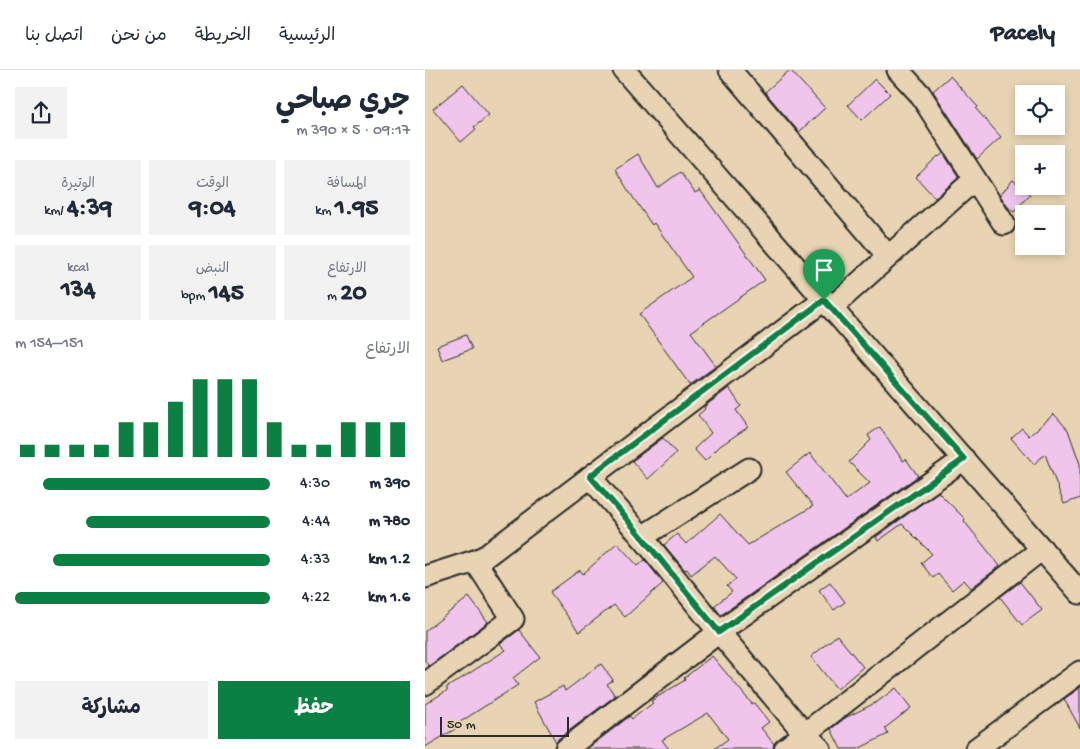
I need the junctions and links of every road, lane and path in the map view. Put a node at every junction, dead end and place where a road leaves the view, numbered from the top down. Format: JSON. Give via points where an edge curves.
{"nodes":[{"id":1,"x":624,"y":70,"type":"edge"},
{"id":2,"x":730,"y":70,"type":"edge"},
{"id":3,"x":898,"y":70,"type":"edge"},
{"id":4,"x":975,"y":179,"type":"junction"},
{"id":5,"x":1004,"y":224,"type":"dead end"},
{"id":6,"x":888,"y":256,"type":"junction"},
{"id":7,"x":827,"y":304,"type":"junction"},
{"id":8,"x":964,"y":459,"type":"junction"},
{"id":9,"x":749,"y":469,"type":"dead end"},
{"id":10,"x":590,"y":476,"type":"junction"},
{"id":11,"x":642,"y":537,"type":"junction"},
{"id":12,"x":1042,"y":549,"type":"junction"},
{"id":13,"x":475,"y":561,"type":"junction"},
{"id":14,"x":425,"y":577,"type":"edge"},
{"id":15,"x":1080,"y":592,"type":"edge"},
{"id":16,"x":719,"y":632,"type":"junction"},
{"id":17,"x":1080,"y":672,"type":"edge"},
{"id":18,"x":425,"y":684,"type":"edge"},
{"id":19,"x":805,"y":734,"type":"junction"},
{"id":20,"x":566,"y":749,"type":"edge"},
{"id":21,"x":785,"y":749,"type":"edge"},
{"id":22,"x":820,"y":749,"type":"edge"},
{"id":23,"x":976,"y":749,"type":"edge"}],
"edges":[{"from":1,"to":7,"type":"street"},
{"from":2,"to":6,"type":"street"},
{"from":3,"to":4,"type":"street","via":[[920,94]]},
{"from":4,"to":5,"type":"street"},
{"from":4,"to":6,"type":"street"},
{"from":6,"to":7,"type":"street"},
{"from":7,"to":8,"type":"street"},
{"from":7,"to":10,"type":"street"},
{"from":8,"to":12,"type":"street"},
{"from":8,"to":16,"type":"street"},
{"from":9,"to":11,"type":"street"},
{"from":10,"to":11,"type":"street"},
{"from":10,"to":13,"type":"street","via":[[486,556]]},
{"from":11,"to":16,"type":"street"},
{"from":12,"to":15,"type":"street"},
{"from":12,"to":19,"type":"street"},
{"from":13,"to":14,"type":"street"},
{"from":13,"to":18,"type":"street","via":[[513,619]]},
{"from":16,"to":19,"type":"street"},
{"from":16,"to":20,"type":"street"},
{"from":17,"to":23,"type":"street"},
{"from":19,"to":21,"type":"street"},
{"from":19,"to":22,"type":"street"}]}
